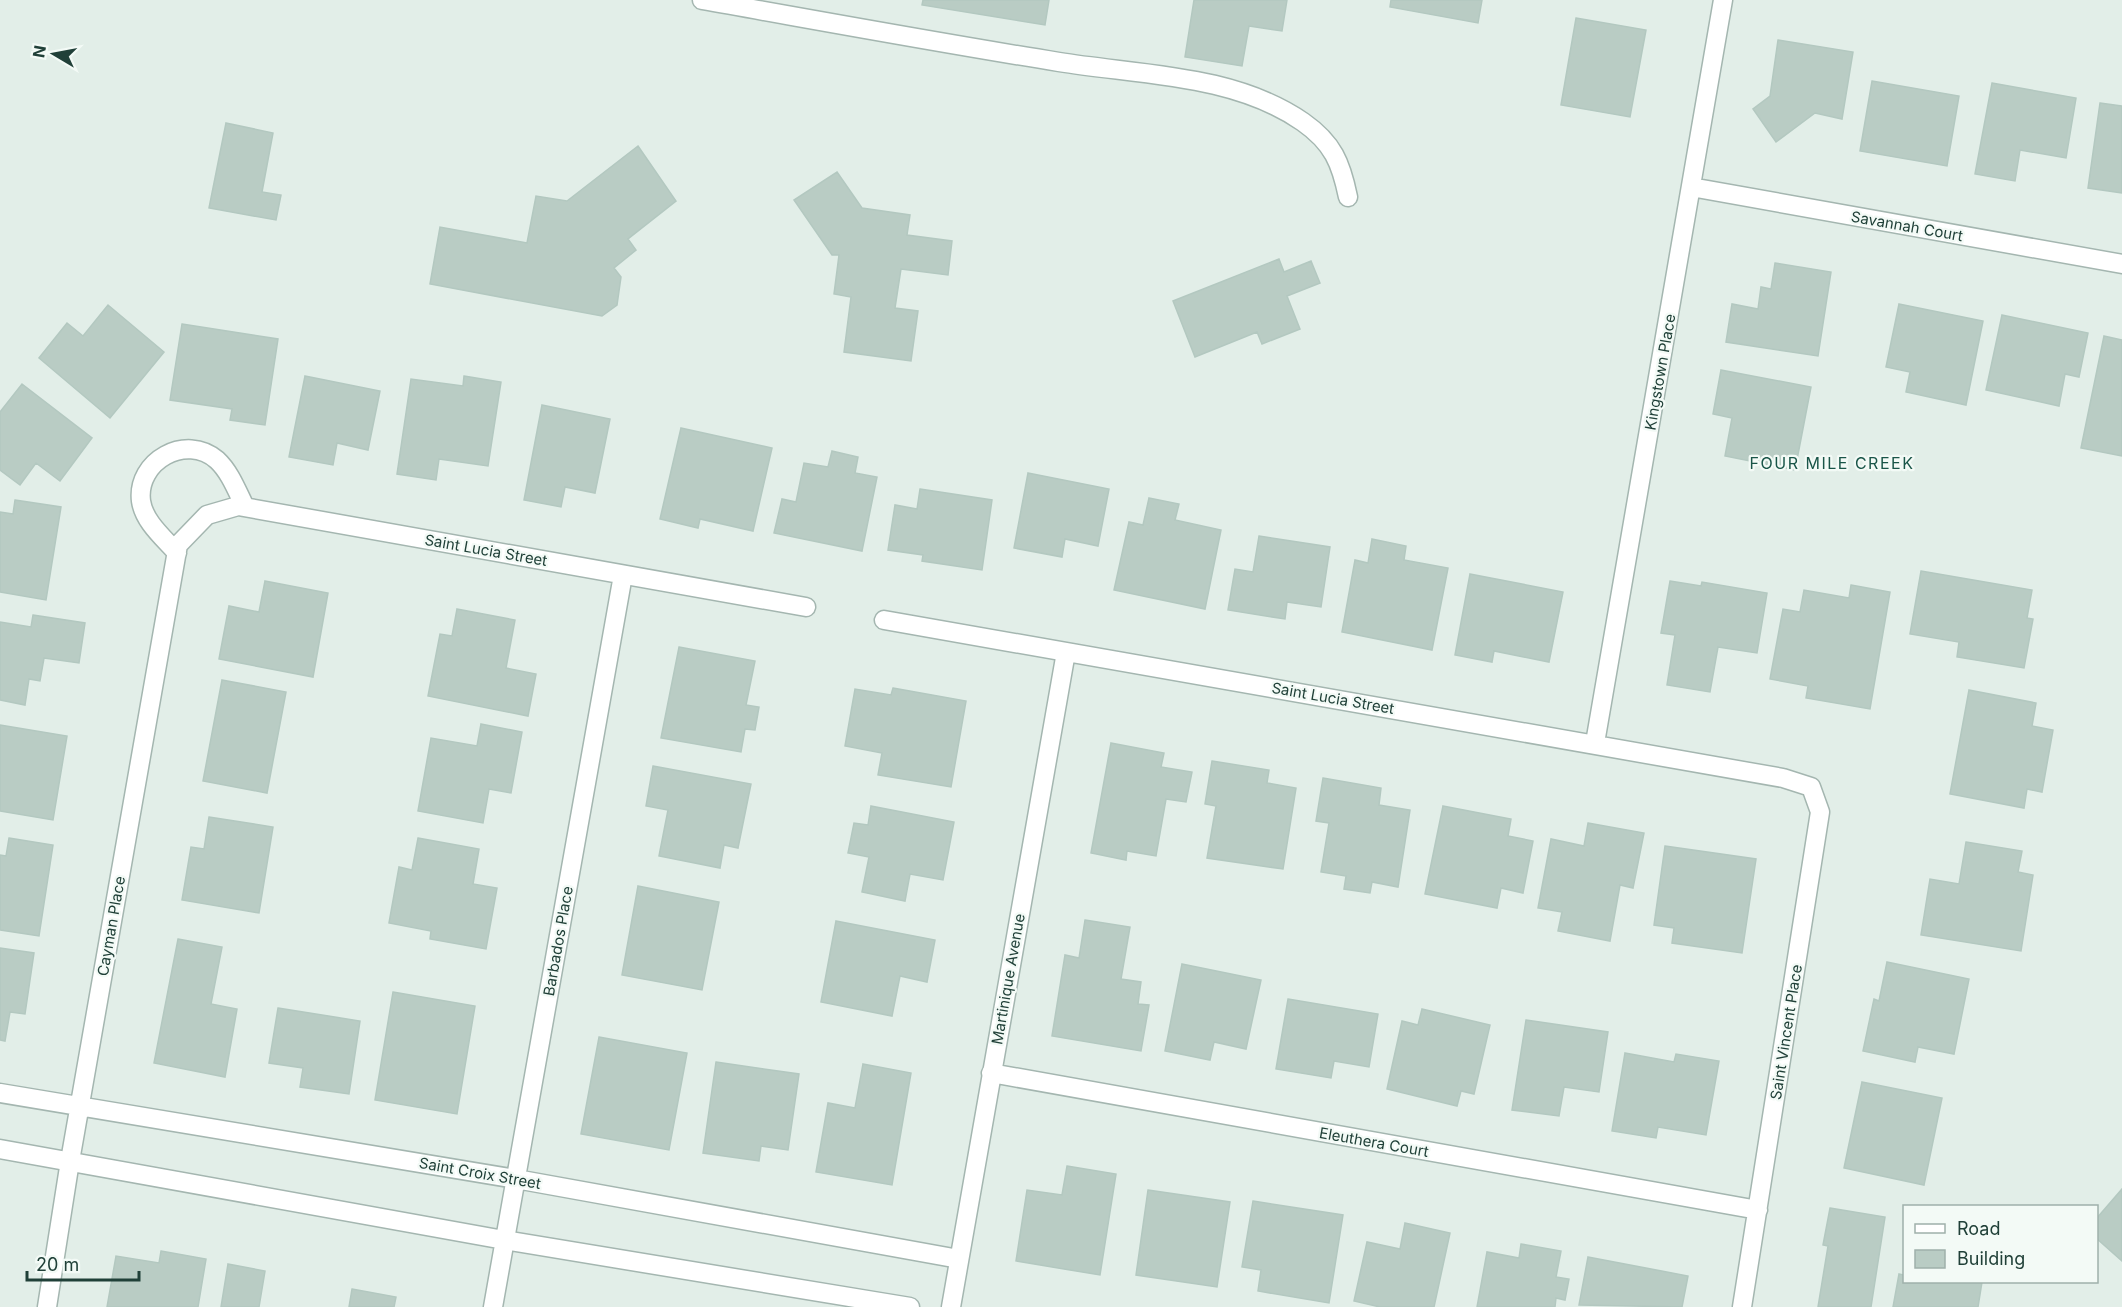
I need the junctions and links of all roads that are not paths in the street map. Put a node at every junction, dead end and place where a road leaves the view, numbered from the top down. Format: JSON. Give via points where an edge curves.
{"nodes":[{"id":1,"x":702,"y":0,"type":"edge"},
{"id":2,"x":1724,"y":0,"type":"edge"},
{"id":3,"x":1692,"y":187,"type":"junction"},
{"id":4,"x":1348,"y":197,"type":"dead end"},
{"id":5,"x":2122,"y":264,"type":"edge"},
{"id":6,"x":245,"y":507,"type":"junction"},
{"id":7,"x":178,"y":549,"type":"junction"},
{"id":8,"x":623,"y":575,"type":"junction"},
{"id":9,"x":806,"y":607,"type":"dead end"},
{"id":10,"x":884,"y":620,"type":"dead end"},
{"id":11,"x":1066,"y":652,"type":"junction"},
{"id":12,"x":1595,"y":743,"type":"junction"},
{"id":13,"x":1783,"y":778,"type":"joint"},
{"id":14,"x":991,"y":1073,"type":"junction"},
{"id":15,"x":0,"y":1093,"type":"edge"},
{"id":16,"x":79,"y":1107,"type":"junction"},
{"id":17,"x":0,"y":1149,"type":"edge"},
{"id":18,"x":70,"y":1161,"type":"junction"},
{"id":19,"x":516,"y":1179,"type":"junction"},
{"id":20,"x":1758,"y":1210,"type":"junction"},
{"id":21,"x":504,"y":1240,"type":"junction"},
{"id":22,"x":959,"y":1259,"type":"junction"},
{"id":23,"x":47,"y":1307,"type":"edge"},
{"id":24,"x":493,"y":1307,"type":"edge"},
{"id":25,"x":910,"y":1307,"type":"edge"},
{"id":26,"x":951,"y":1307,"type":"edge"},
{"id":27,"x":1742,"y":1307,"type":"edge"}],
"edges":[{"from":1,"to":4,"type":"street","via":[[1059,62],[1185,79],[1243,93],[1303,122],[1325,142],[1337,155]]},
{"from":2,"to":3,"type":"street","name":"Kingstown Place"},
{"from":3,"to":5,"type":"street","name":"Savannah Court"},
{"from":3,"to":12,"type":"street","name":"Kingstown Place"},
{"from":6,"to":7,"type":"street","name":"Saint Lucia Street","via":[[207,515]]},
{"from":6,"to":7,"type":"street","via":[[216,459],[201,451],[183,449],[165,454],[151,466],[143,482],[141,500],[147,517]]},
{"from":6,"to":8,"type":"street","name":"Saint Lucia Street"},
{"from":7,"to":16,"type":"street","name":"Cayman Place"},
{"from":8,"to":9,"type":"street","name":"Saint Lucia Street"},
{"from":8,"to":19,"type":"street","name":"Barbados Place"},
{"from":10,"to":11,"type":"street","name":"Saint Lucia Street"},
{"from":11,"to":12,"type":"street","name":"Saint Lucia Street"},
{"from":11,"to":14,"type":"street","name":"Martinique Avenue"},
{"from":12,"to":13,"type":"street","name":"Saint Lucia Street"},
{"from":13,"to":20,"type":"street","name":"Saint Vincent Place","via":[[1811,787],[1820,812]]},
{"from":14,"to":20,"type":"street","name":"Eleuthera Court"},
{"from":14,"to":22,"type":"street","name":"Martinique Avenue"},
{"from":15,"to":16,"type":"street","name":"Saint Croix Street"},
{"from":16,"to":18,"type":"street","name":"Cayman Place"},
{"from":16,"to":19,"type":"street","name":"Saint Croix Street"},
{"from":17,"to":18,"type":"street"},
{"from":18,"to":21,"type":"street"},
{"from":18,"to":23,"type":"street","name":"Cayman Place"},
{"from":19,"to":21,"type":"street","name":"Barbados Place"},
{"from":19,"to":22,"type":"street","name":"Saint Croix Street"},
{"from":20,"to":27,"type":"street","name":"Saint Vincent Place"},
{"from":21,"to":24,"type":"street","name":"Barbados Place"},
{"from":21,"to":25,"type":"street"},
{"from":22,"to":26,"type":"street","name":"Martinique Avenue"}]}
